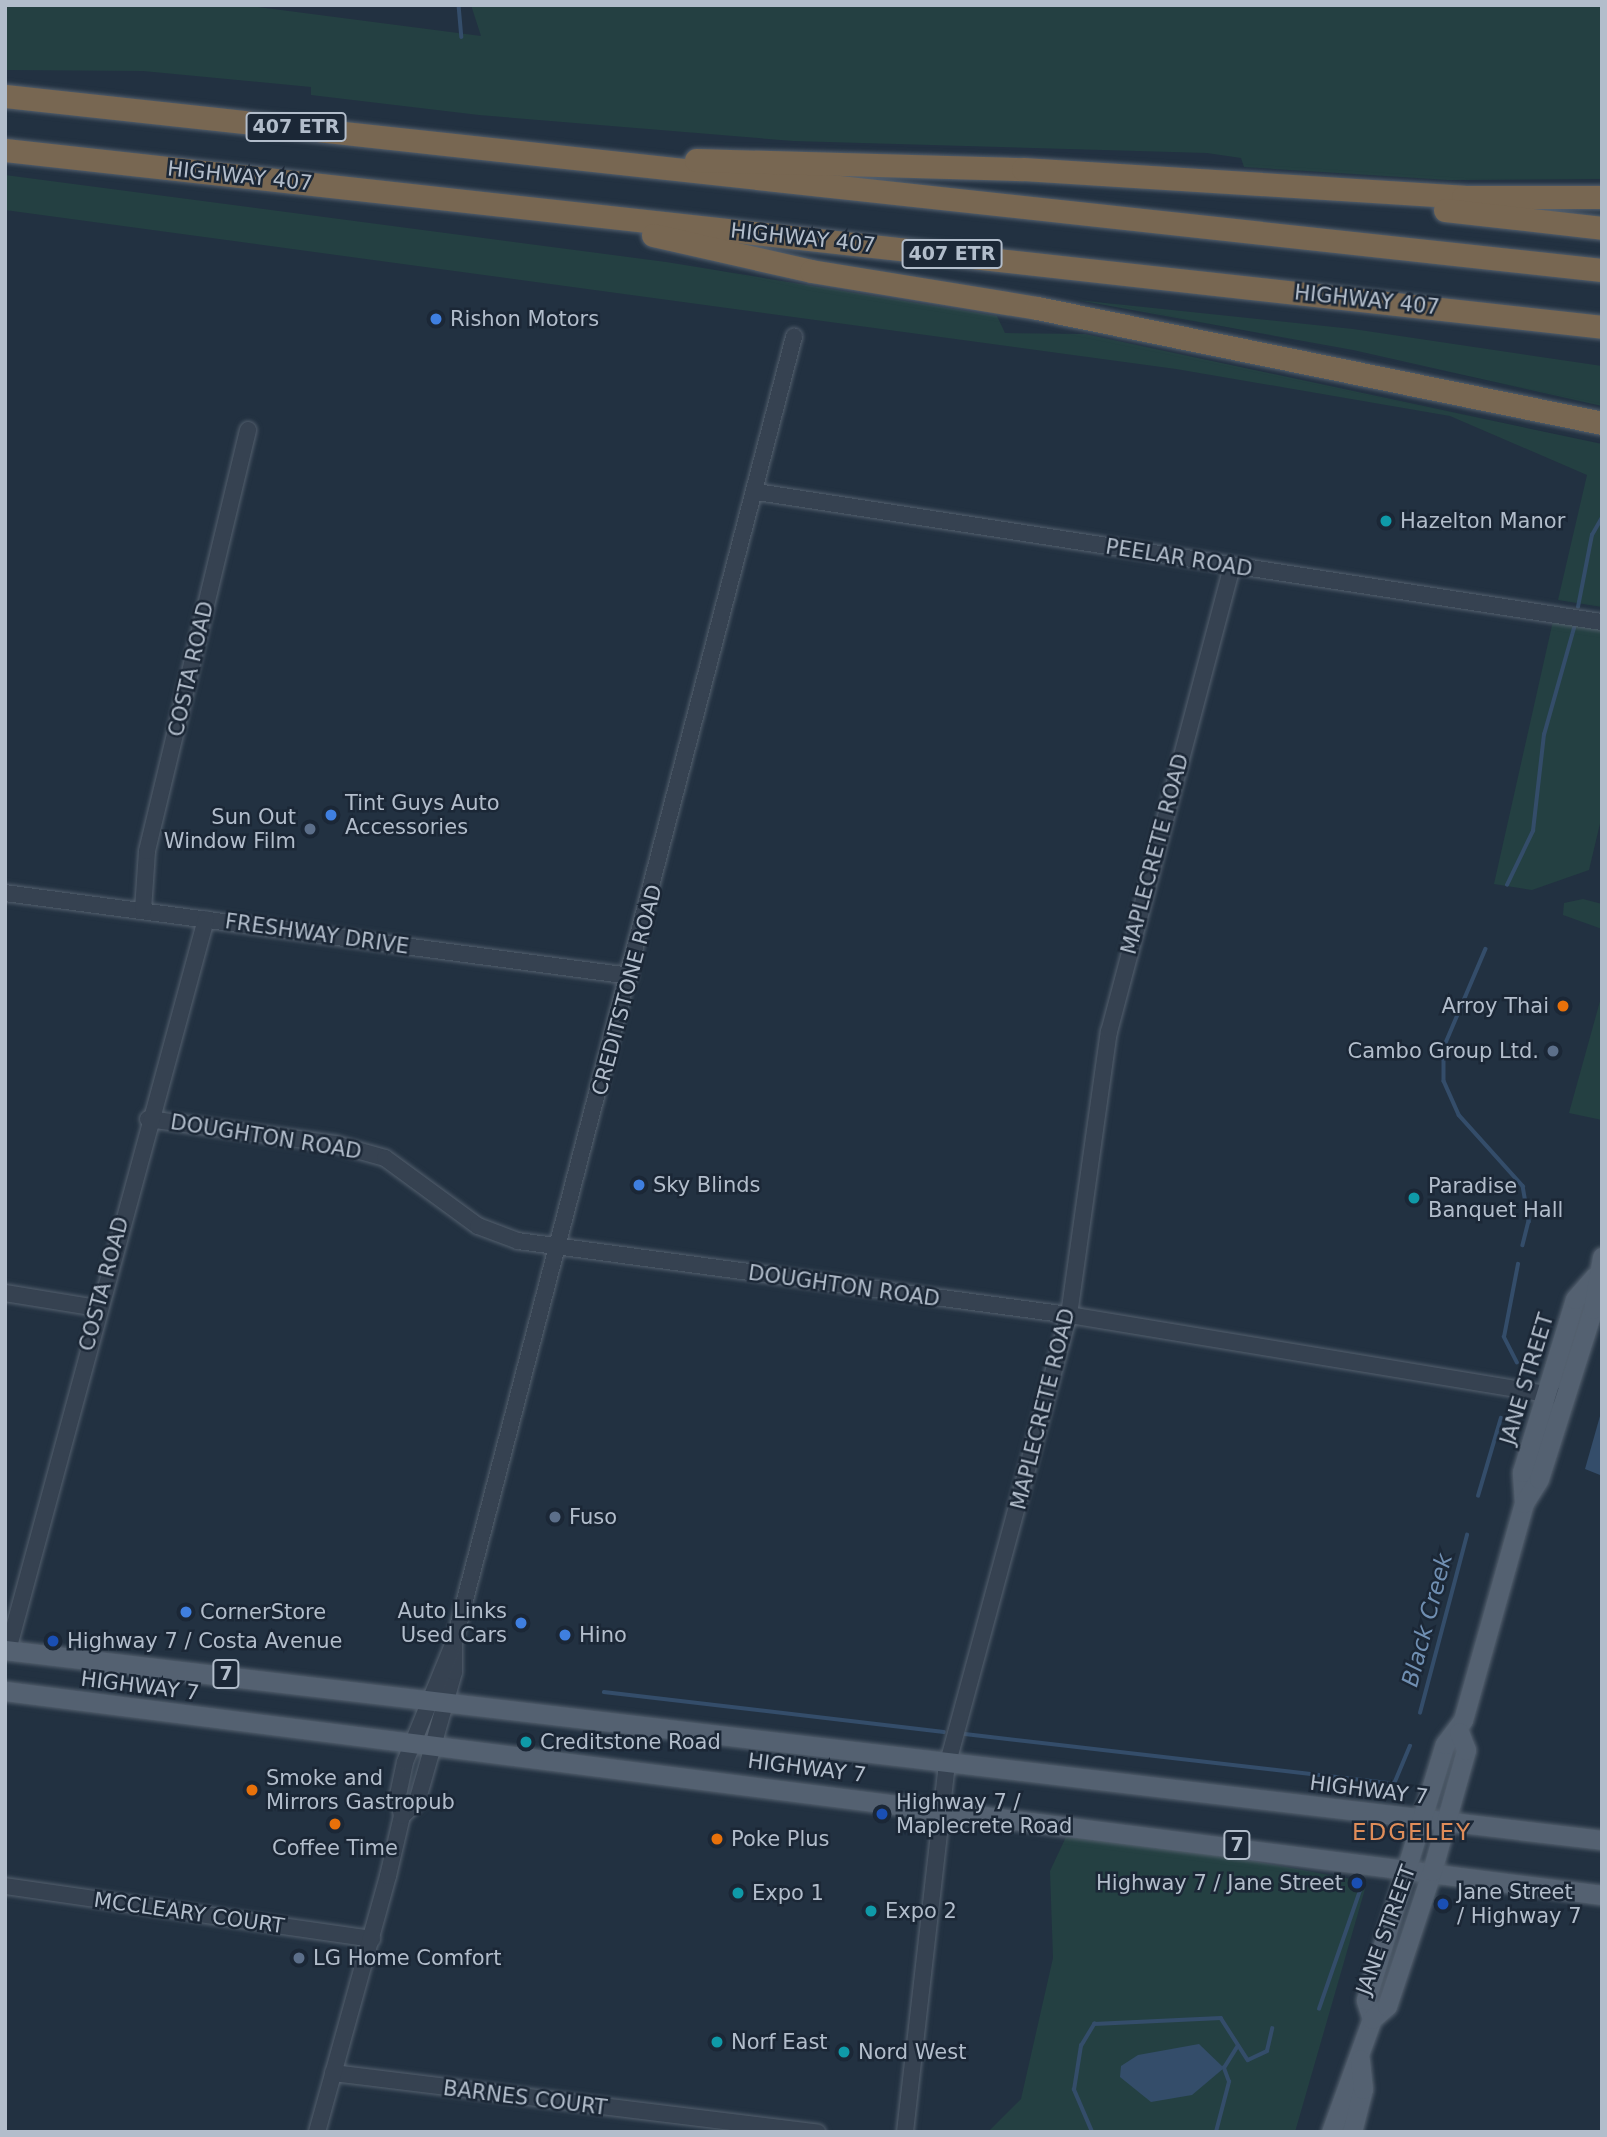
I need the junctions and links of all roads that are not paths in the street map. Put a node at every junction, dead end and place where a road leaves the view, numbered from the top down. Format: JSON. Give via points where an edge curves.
{"nodes":[{"id":1,"x":5,"y":96,"type":"edge"},
{"id":2,"x":5,"y":150,"type":"edge"},
{"id":3,"x":586,"y":159,"type":"junction"},
{"id":4,"x":1231,"y":184,"type":"junction"},
{"id":5,"x":1602,"y":198,"type":"edge"},
{"id":6,"x":534,"y":209,"type":"junction"},
{"id":7,"x":1602,"y":228,"type":"edge"},
{"id":8,"x":1602,"y":270,"type":"edge"},
{"id":9,"x":1370,"y":300,"type":"junction"},
{"id":10,"x":1602,"y":327,"type":"edge"},
{"id":11,"x":794,"y":337,"type":"dead end"},
{"id":12,"x":1602,"y":342,"type":"edge"},
{"id":13,"x":1602,"y":424,"type":"edge"},
{"id":14,"x":248,"y":430,"type":"dead end"},
{"id":15,"x":757,"y":492,"type":"junction"},
{"id":16,"x":1232,"y":566,"type":"junction"},
{"id":17,"x":1602,"y":622,"type":"edge"},
{"id":18,"x":5,"y":893,"type":"edge"},
{"id":19,"x":143,"y":910,"type":"junction"},
{"id":20,"x":206,"y":919,"type":"junction"},
{"id":21,"x":630,"y":976,"type":"junction"},
{"id":22,"x":148,"y":1119,"type":"junction"},
{"id":23,"x":558,"y":1247,"type":"junction"},
{"id":24,"x":1602,"y":1257,"type":"edge"},
{"id":25,"x":5,"y":1293,"type":"edge"},
{"id":26,"x":97,"y":1308,"type":"junction"},
{"id":27,"x":1069,"y":1315,"type":"junction"},
{"id":28,"x":1555,"y":1396,"type":"junction"},
{"id":29,"x":7,"y":1650,"type":"edge"},
{"id":30,"x":5,"y":1692,"type":"edge"},
{"id":31,"x":437,"y":1703,"type":"junction"},
{"id":32,"x":1458,"y":1732,"type":"junction"},
{"id":33,"x":412,"y":1743,"type":"junction"},
{"id":34,"x":433,"y":1746,"type":"junction"},
{"id":35,"x":947,"y":1766,"type":"junction"},
{"id":36,"x":939,"y":1807,"type":"junction"},
{"id":37,"x":402,"y":1816,"type":"junction"},
{"id":38,"x":1424,"y":1819,"type":"junction"},
{"id":39,"x":1447,"y":1823,"type":"junction"},
{"id":40,"x":1602,"y":1840,"type":"edge"},
{"id":41,"x":1409,"y":1868,"type":"junction"},
{"id":42,"x":1432,"y":1871,"type":"junction"},
{"id":43,"x":5,"y":1886,"type":"edge"},
{"id":44,"x":1602,"y":1886,"type":"edge"},
{"id":45,"x":1558,"y":1887,"type":"junction"},
{"id":46,"x":1602,"y":1895,"type":"edge"},
{"id":47,"x":372,"y":1939,"type":"junction"},
{"id":48,"x":1372,"y":2019,"type":"junction"},
{"id":49,"x":1360,"y":2059,"type":"junction"},
{"id":50,"x":333,"y":2073,"type":"junction"},
{"id":51,"x":317,"y":2132,"type":"edge"},
{"id":52,"x":817,"y":2132,"type":"edge"},
{"id":53,"x":905,"y":2132,"type":"edge"},
{"id":54,"x":1331,"y":2132,"type":"edge"},
{"id":55,"x":1352,"y":2132,"type":"edge"}],
"edges":[{"from":1,"to":3,"type":"highway","number":"407 ETR"},
{"from":2,"to":6,"type":"highway","name":"HIGHWAY 407","number":"407 ETR"},
{"from":3,"to":4,"type":"highway","via":[[1023,169]]},
{"from":3,"to":8,"type":"highway","number":"407 ETR"},
{"from":4,"to":5,"type":"highway"},
{"from":4,"to":7,"type":"highway"},
{"from":6,"to":9,"type":"highway","name":"HIGHWAY 407","number":"407 ETR"},
{"from":6,"to":13,"type":"highway","via":[[811,271],[1037,308]]},
{"from":9,"to":10,"type":"highway","name":"HIGHWAY 407","number":"407 ETR"},
{"from":9,"to":12,"type":"highway"},
{"from":11,"to":15,"type":"street","name":"CREDITSTONE ROAD"},
{"from":14,"to":19,"type":"street","name":"COSTA ROAD","via":[[147,850]]},
{"from":15,"to":16,"type":"street","name":"PEELAR ROAD"},
{"from":15,"to":21,"type":"street","name":"CREDITSTONE ROAD"},
{"from":16,"to":17,"type":"street","name":"PEELAR ROAD"},
{"from":16,"to":27,"type":"street","name":"MAPLECRETE ROAD","via":[[1109,1032]]},
{"from":18,"to":19,"type":"street","name":"FRESHWAY DRIVE"},
{"from":19,"to":20,"type":"street","name":"FRESHWAY DRIVE"},
{"from":20,"to":21,"type":"street","name":"FRESHWAY DRIVE"},
{"from":20,"to":22,"type":"street","name":"COSTA ROAD"},
{"from":21,"to":23,"type":"street","name":"CREDITSTONE ROAD"},
{"from":22,"to":23,"type":"street","name":"DOUGHTON ROAD","via":[[335,1143],[385,1158],[489,1231]]},
{"from":22,"to":26,"type":"street","name":"COSTA ROAD"},
{"from":23,"to":27,"type":"street","name":"DOUGHTON ROAD"},
{"from":23,"to":31,"type":"street","name":"CREDITSTONE ROAD","via":[[454,1642],[458,1654]]},
{"from":24,"to":28,"type":"main road","name":"JANE STREET","via":[[1595,1276],[1593,1309]]},
{"from":25,"to":26,"type":"street"},
{"from":26,"to":29,"type":"street","name":"COSTA ROAD"},
{"from":27,"to":28,"type":"street","name":"DOUGHTON ROAD"},
{"from":27,"to":35,"type":"street","name":"MAPLECRETE ROAD"},
{"from":28,"to":32,"type":"main road","name":"JANE STREET","via":[[1539,1479],[1524,1503]]},
{"from":29,"to":31,"type":"main road","name":"HIGHWAY 7","number":"7"},
{"from":30,"to":33,"type":"main road","name":"HIGHWAY 7","number":"7"},
{"from":31,"to":33,"type":"street","name":"CREDITSTONE ROAD"},
{"from":31,"to":34,"type":"street","name":"CREDITSTONE ROAD"},
{"from":31,"to":35,"type":"main road","name":"HIGHWAY 7","number":"7"},
{"from":32,"to":38,"type":"main road","name":"JANE STREET","via":[[1445,1744]]},
{"from":32,"to":39,"type":"main road","name":"JANE STREET","via":[[1466,1750]]},
{"from":33,"to":34,"type":"main road","name":"HIGHWAY 7","number":"7"},
{"from":33,"to":37,"type":"street","name":"CREDITSTONE ROAD","via":[[398,1795]]},
{"from":34,"to":36,"type":"main road","name":"HIGHWAY 7","number":"7"},
{"from":34,"to":37,"type":"street","name":"CREDITSTONE ROAD","via":[[417,1802]]},
{"from":35,"to":36,"type":"street","name":"MAPLECRETE ROAD"},
{"from":35,"to":38,"type":"main road","name":"HIGHWAY 7","number":"7"},
{"from":36,"to":41,"type":"main road","name":"HIGHWAY 7","number":"7"},
{"from":36,"to":53,"type":"street","name":"MAPLECRETE ROAD"},
{"from":37,"to":47,"type":"street","name":"CREDITSTONE ROAD"},
{"from":38,"to":39,"type":"main road","name":"HIGHWAY 7","number":"7"},
{"from":38,"to":41,"type":"main road","name":"JANE STREET"},
{"from":39,"to":40,"type":"main road","name":"HIGHWAY 7","number":"7"},
{"from":39,"to":42,"type":"main road","name":"JANE STREET"},
{"from":41,"to":42,"type":"main road","name":"HIGHWAY 7","number":"7"},
{"from":41,"to":48,"type":"main road","name":"JANE STREET","via":[[1366,2000]]},
{"from":42,"to":45,"type":"main road","name":"HIGHWAY 7","number":"7"},
{"from":42,"to":48,"type":"main road","name":"JANE STREET","via":[[1387,2006]]},
{"from":43,"to":47,"type":"street","name":"MCCLEARY COURT"},
{"from":44,"to":45,"type":"main road"},
{"from":45,"to":46,"type":"main road","name":"HIGHWAY 7","number":"7"},
{"from":47,"to":50,"type":"street","name":"CREDITSTONE ROAD"},
{"from":48,"to":49,"type":"main road","name":"JANE STREET"},
{"from":49,"to":54,"type":"main road","name":"JANE STREET","via":[[1344,2083]]},
{"from":49,"to":55,"type":"main road","name":"JANE STREET","via":[[1363,2089]]},
{"from":50,"to":51,"type":"street","name":"CREDITSTONE ROAD"},
{"from":50,"to":52,"type":"street","name":"BARNES COURT"}]}
